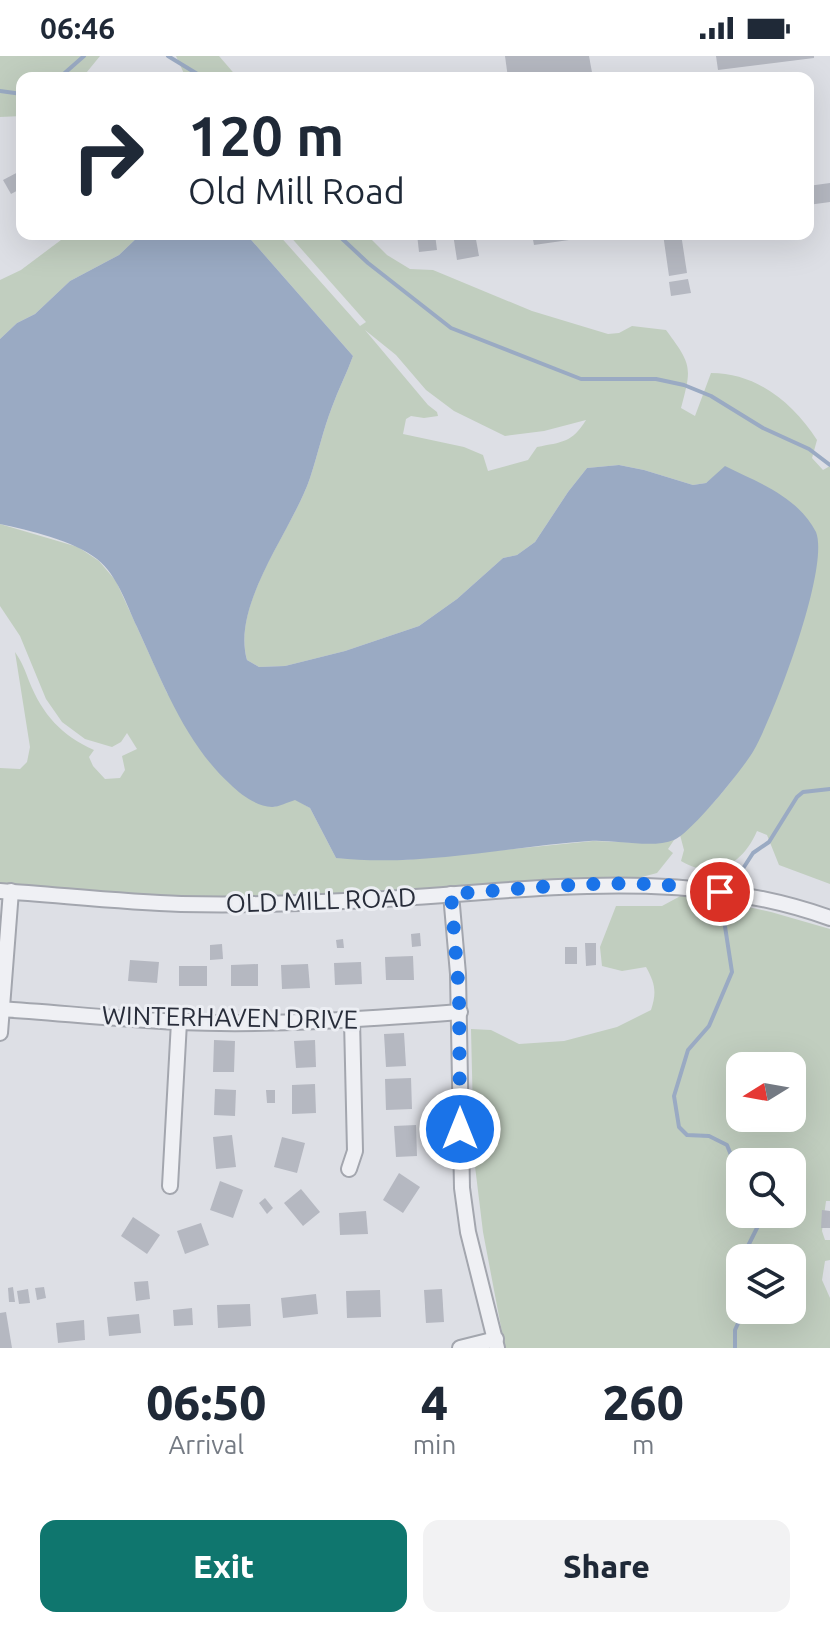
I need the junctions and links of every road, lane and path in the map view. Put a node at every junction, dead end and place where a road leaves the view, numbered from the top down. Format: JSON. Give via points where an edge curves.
{"nodes":[{"id":1,"x":6,"y":891,"type":"edge"},
{"id":2,"x":451,"y":894,"type":"junction"},
{"id":3,"x":830,"y":918,"type":"edge"},
{"id":4,"x":1,"y":1009,"type":"edge"},
{"id":5,"x":460,"y":1012,"type":"junction"},
{"id":6,"x":352,"y":1020,"type":"junction"},
{"id":7,"x":179,"y":1022,"type":"junction"},
{"id":8,"x":0,"y":1033,"type":"edge"},
{"id":9,"x":349,"y":1169,"type":"dead end"},
{"id":10,"x":170,"y":1186,"type":"dead end"},
{"id":11,"x":496,"y":1344,"type":"edge"},
{"id":12,"x":460,"y":1348,"type":"edge"}],
"edges":[{"from":1,"to":2,"type":"street","name":"OLD MILL ROAD","via":[[221,904]]},
{"from":1,"to":4,"type":"street"},
{"from":2,"to":3,"type":"street","name":"OLD MILL ROAD","via":[[612,884],[698,887]]},
{"from":2,"to":5,"type":"street"},
{"from":4,"to":7,"type":"street","name":"WINTERHAVEN DRIVE"},
{"from":4,"to":8,"type":"street"},
{"from":5,"to":6,"type":"street","name":"WINTERHAVEN DRIVE"},
{"from":5,"to":11,"type":"street","via":[[462,1188]]},
{"from":6,"to":7,"type":"street","name":"WINTERHAVEN DRIVE"},
{"from":6,"to":9,"type":"street","via":[[355,1151]]},
{"from":7,"to":10,"type":"street"},
{"from":11,"to":12,"type":"street"}]}
